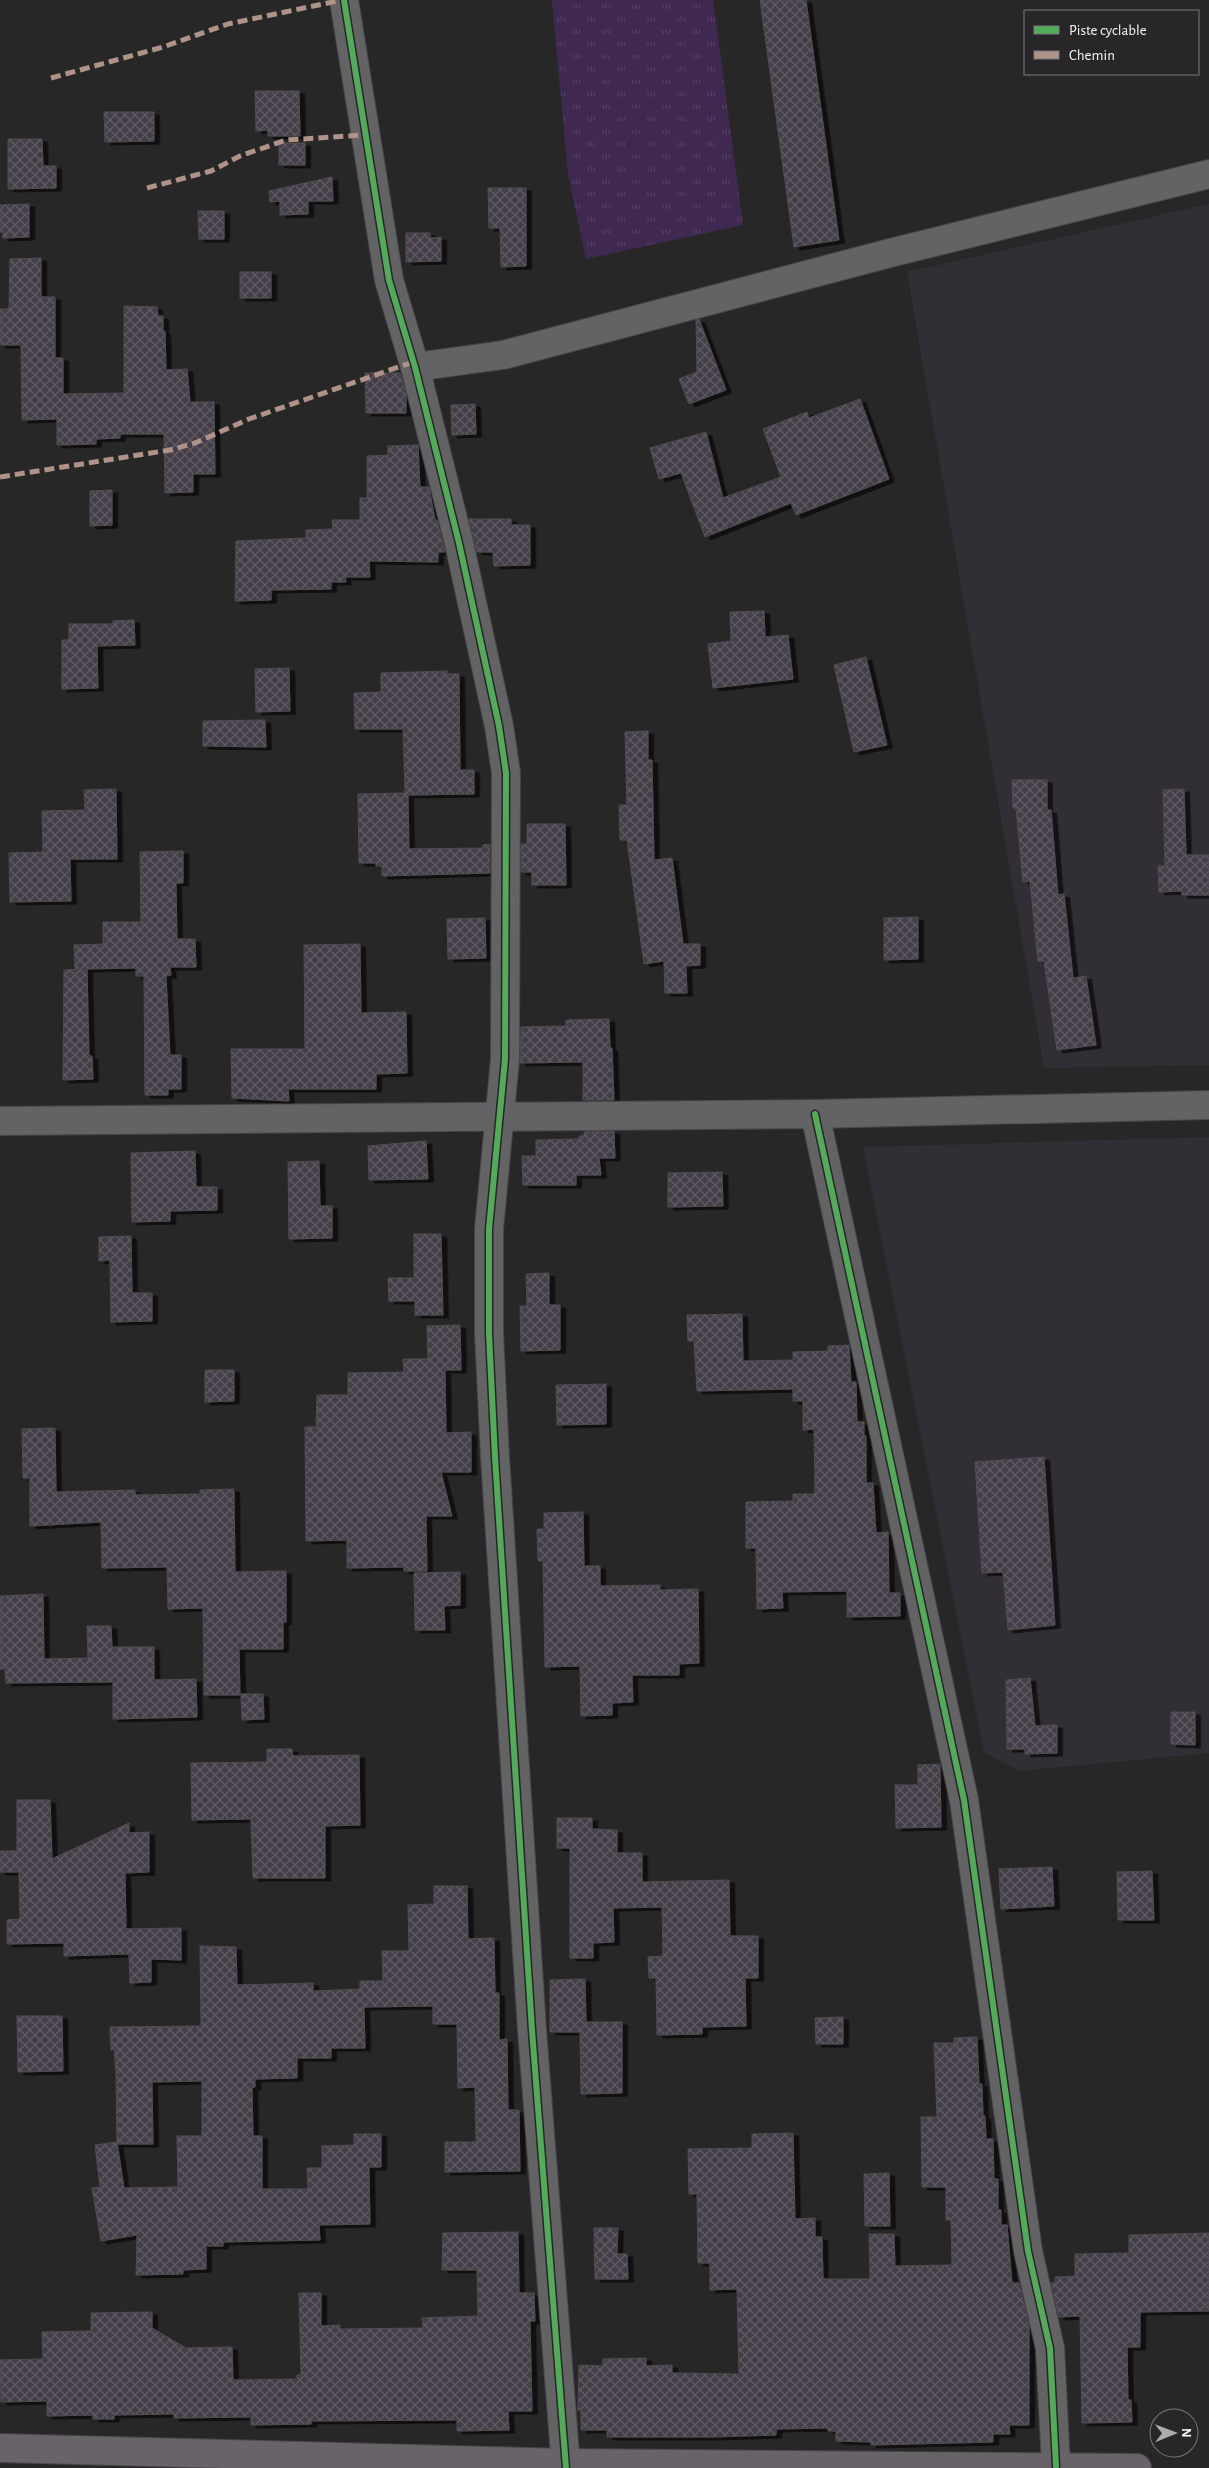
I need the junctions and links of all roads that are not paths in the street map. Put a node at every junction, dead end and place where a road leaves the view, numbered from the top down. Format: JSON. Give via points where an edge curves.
{"nodes":[{"id":1,"x":344,"y":0,"type":"edge"},
{"id":2,"x":1209,"y":174,"type":"edge"},
{"id":3,"x":415,"y":367,"type":"junction"},
{"id":4,"x":1209,"y":1105,"type":"edge"},
{"id":5,"x":815,"y":1114,"type":"junction"},
{"id":6,"x":500,"y":1118,"type":"junction"},
{"id":7,"x":0,"y":1121,"type":"edge"},
{"id":8,"x":0,"y":2448,"type":"edge"},
{"id":9,"x":565,"y":2465,"type":"edge"},
{"id":10,"x":1056,"y":2466,"type":"junction"},
{"id":11,"x":1137,"y":2468,"type":"edge"}],
"edges":[{"from":1,"to":3,"type":"street","via":[[389,280]]},
{"from":2,"to":3,"type":"street","via":[[890,253],[503,355]]},
{"from":3,"to":6,"type":"street","via":[[459,543],[504,754],[507,953]]},
{"from":4,"to":5,"type":"street"},
{"from":5,"to":6,"type":"street"},
{"from":5,"to":10,"type":"street","via":[[964,1800],[1028,2251],[1050,2348]]},
{"from":6,"to":7,"type":"street"},
{"from":6,"to":9,"type":"street","via":[[489,1229],[489,1334],[532,2030]]},
{"from":8,"to":9,"type":"main road"},
{"from":9,"to":10,"type":"main road"},
{"from":10,"to":11,"type":"main road"}]}
